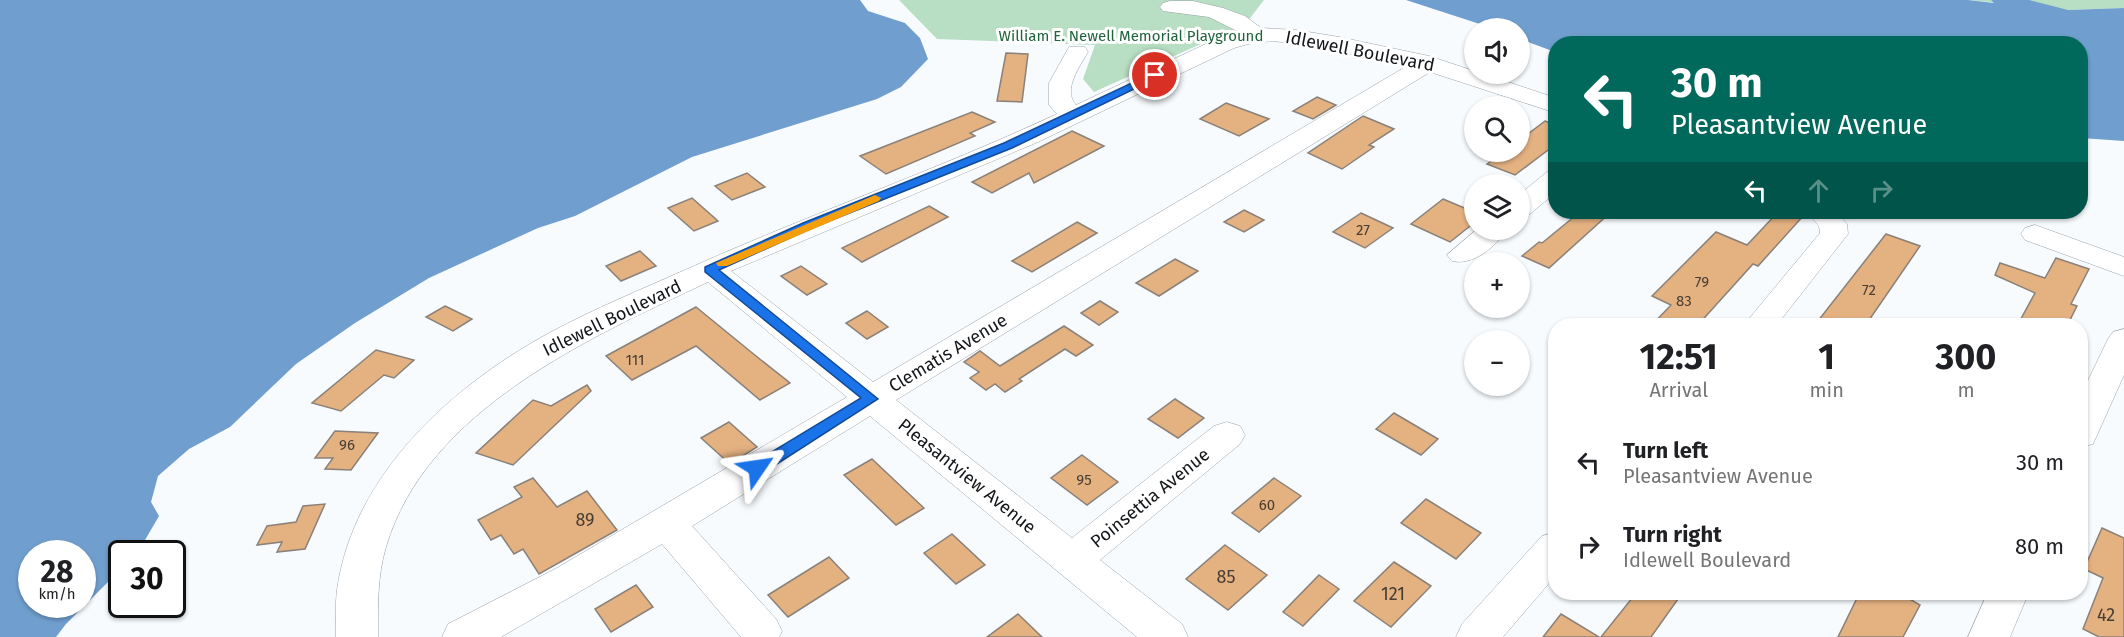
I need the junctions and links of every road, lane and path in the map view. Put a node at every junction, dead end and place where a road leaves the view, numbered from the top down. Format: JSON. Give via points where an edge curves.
{"nodes":[{"id":1,"x":1170,"y":7,"type":"dead end"},
{"id":2,"x":1255,"y":35,"type":"junction"},
{"id":3,"x":1077,"y":52,"type":"dead end"},
{"id":4,"x":1430,"y":63,"type":"junction"},
{"id":5,"x":1548,"y":103,"type":"edge"},
{"id":6,"x":1072,"y":115,"type":"junction"},
{"id":7,"x":1548,"y":185,"type":"edge"},
{"id":8,"x":1530,"y":200,"type":"edge"},
{"id":9,"x":1828,"y":219,"type":"edge"},
{"id":10,"x":2035,"y":234,"type":"dead end"},
{"id":11,"x":1481,"y":240,"type":"edge"},
{"id":12,"x":1462,"y":255,"type":"dead end"},
{"id":13,"x":2124,"y":267,"type":"edge"},
{"id":14,"x":710,"y":269,"type":"junction"},
{"id":15,"x":1766,"y":318,"type":"edge"},
{"id":16,"x":2124,"y":339,"type":"edge"},
{"id":17,"x":871,"y":399,"type":"junction"},
{"id":18,"x":2088,"y":418,"type":"edge"},
{"id":19,"x":1227,"y":435,"type":"dead end"},
{"id":20,"x":666,"y":523,"type":"junction"},
{"id":21,"x":1548,"y":556,"type":"edge"},
{"id":22,"x":1072,"y":560,"type":"junction"},
{"id":23,"x":2005,"y":600,"type":"edge"},
{"id":24,"x":761,"y":631,"type":"dead end"},
{"id":25,"x":357,"y":637,"type":"edge"},
{"id":26,"x":463,"y":637,"type":"edge"},
{"id":27,"x":1167,"y":637,"type":"edge"},
{"id":28,"x":1477,"y":637,"type":"edge"},
{"id":29,"x":1989,"y":637,"type":"edge"}],
"edges":[{"from":1,"to":2,"type":"street","via":[[1206,8]]},
{"from":2,"to":4,"type":"street","name":"Idlewell Boulevard","via":[[1300,37]]},
{"from":2,"to":6,"type":"street","name":"Idlewell Boulevard","via":[[1235,40]]},
{"from":3,"to":6,"type":"street","via":[[1060,80],[1059,89],[1061,105]]},
{"from":4,"to":5,"type":"street","name":"Idlewell Boulevard"},
{"from":4,"to":17,"type":"street","name":"Clematis Avenue"},
{"from":6,"to":14,"type":"street","name":"Idlewell Boulevard","via":[[1008,146],[807,225]]},
{"from":7,"to":8,"type":"street"},
{"from":9,"to":15,"type":"street","via":[[1834,229],[1831,239]]},
{"from":10,"to":13,"type":"street"},
{"from":11,"to":12,"type":"street"},
{"from":14,"to":17,"type":"street","name":"Pleasantview Avenue"},
{"from":14,"to":25,"type":"street","name":"Idlewell Boulevard","via":[[549,347],[449,420],[409,467],[375,524],[358,581]]},
{"from":16,"to":18,"type":"street"},
{"from":17,"to":20,"type":"street","name":"Clematis Avenue"},
{"from":17,"to":22,"type":"street","name":"Pleasantview Avenue"},
{"from":19,"to":22,"type":"street","name":"Poinsettia Avenue"},
{"from":20,"to":24,"type":"street"},
{"from":20,"to":26,"type":"street","name":"Clematis Avenue"},
{"from":21,"to":28,"type":"street"},
{"from":22,"to":27,"type":"street","name":"Pleasantview Avenue"},
{"from":23,"to":29,"type":"street"}]}
